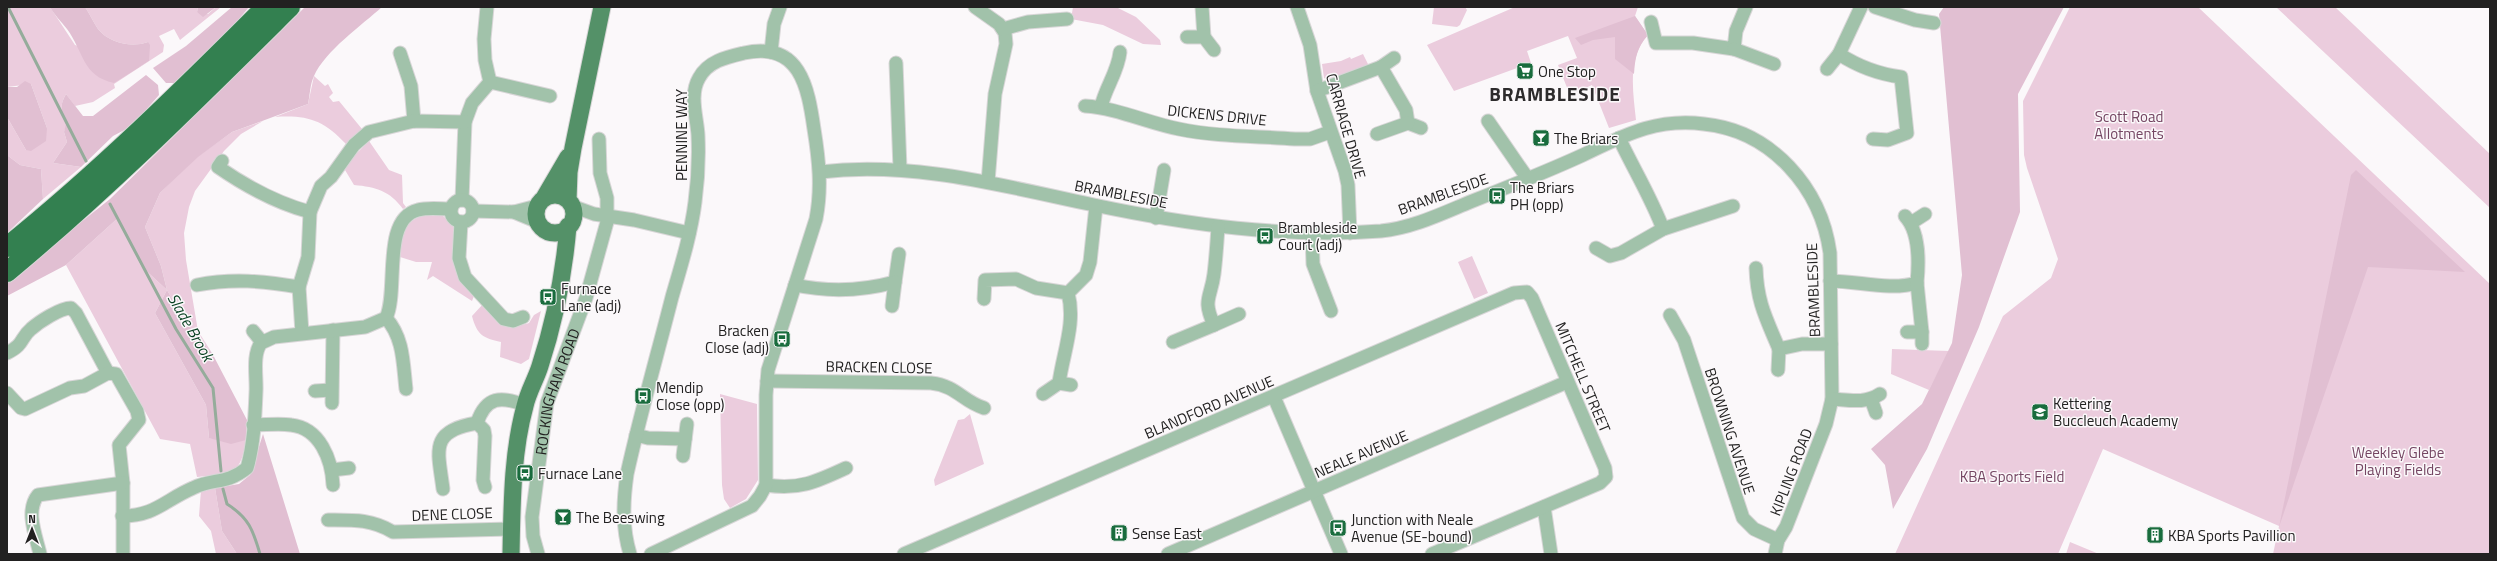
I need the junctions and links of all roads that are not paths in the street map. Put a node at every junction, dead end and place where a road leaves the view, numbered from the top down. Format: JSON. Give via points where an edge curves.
{"nodes":[{"id":1,"x":266,"y":7,"type":"edge"},
{"id":2,"x":290,"y":7,"type":"edge"},
{"id":3,"x":487,"y":7,"type":"edge"},
{"id":4,"x":602,"y":7,"type":"edge"},
{"id":5,"x":780,"y":7,"type":"edge"},
{"id":6,"x":975,"y":7,"type":"edge"},
{"id":7,"x":1202,"y":7,"type":"edge"},
{"id":8,"x":1297,"y":7,"type":"edge"},
{"id":9,"x":1746,"y":7,"type":"edge"},
{"id":10,"x":1861,"y":7,"type":"edge"},
{"id":11,"x":1875,"y":7,"type":"edge"},
{"id":12,"x":1068,"y":18,"type":"dead end"},
{"id":13,"x":1651,"y":22,"type":"dead end"},
{"id":14,"x":1934,"y":23,"type":"dead end"},
{"id":15,"x":1003,"y":28,"type":"junction"},
{"id":16,"x":1187,"y":37,"type":"dead end"},
{"id":17,"x":1204,"y":37,"type":"junction"},
{"id":18,"x":1734,"y":49,"type":"junction"},
{"id":19,"x":1214,"y":50,"type":"dead end"},
{"id":20,"x":771,"y":52,"type":"junction"},
{"id":21,"x":1120,"y":52,"type":"dead end"},
{"id":22,"x":400,"y":53,"type":"dead end"},
{"id":23,"x":1839,"y":54,"type":"junction"},
{"id":24,"x":1394,"y":58,"type":"dead end"},
{"id":25,"x":896,"y":63,"type":"dead end"},
{"id":26,"x":1774,"y":64,"type":"dead end"},
{"id":27,"x":1381,"y":67,"type":"junction"},
{"id":28,"x":1828,"y":69,"type":"dead end"},
{"id":29,"x":490,"y":82,"type":"junction"},
{"id":30,"x":1317,"y":91,"type":"junction"},
{"id":31,"x":550,"y":96,"type":"dead end"},
{"id":32,"x":1085,"y":106,"type":"dead end"},
{"id":33,"x":1101,"y":107,"type":"junction"},
{"id":34,"x":414,"y":121,"type":"junction"},
{"id":35,"x":1488,"y":121,"type":"dead end"},
{"id":36,"x":465,"y":122,"type":"junction"},
{"id":37,"x":1408,"y":123,"type":"junction"},
{"id":38,"x":1421,"y":128,"type":"dead end"},
{"id":39,"x":1330,"y":132,"type":"junction"},
{"id":40,"x":1377,"y":134,"type":"dead end"},
{"id":41,"x":1619,"y":138,"type":"junction"},
{"id":42,"x":599,"y":139,"type":"dead end"},
{"id":43,"x":1873,"y":139,"type":"dead end"},
{"id":44,"x":573,"y":148,"type":"junction"},
{"id":45,"x":222,"y":161,"type":"dead end"},
{"id":46,"x":900,"y":169,"type":"junction"},
{"id":47,"x":1164,"y":170,"type":"dead end"},
{"id":48,"x":820,"y":172,"type":"junction"},
{"id":49,"x":1528,"y":179,"type":"junction"},
{"id":50,"x":988,"y":182,"type":"junction"},
{"id":51,"x":462,"y":200,"type":"junction"},
{"id":52,"x":1096,"y":206,"type":"junction"},
{"id":53,"x":1733,"y":206,"type":"dead end"},
{"id":54,"x":452,"y":209,"type":"junction"},
{"id":55,"x":473,"y":211,"type":"junction"},
{"id":56,"x":310,"y":212,"type":"junction"},
{"id":57,"x":541,"y":214,"type":"junction"},
{"id":58,"x":570,"y":214,"type":"junction"},
{"id":59,"x":1925,"y":214,"type":"dead end"},
{"id":60,"x":608,"y":216,"type":"junction"},
{"id":61,"x":1156,"y":218,"type":"junction"},
{"id":62,"x":460,"y":222,"type":"junction"},
{"id":63,"x":1218,"y":227,"type":"junction"},
{"id":64,"x":1662,"y":228,"type":"junction"},
{"id":65,"x":1350,"y":233,"type":"junction"},
{"id":66,"x":689,"y":234,"type":"junction"},
{"id":67,"x":1312,"y":234,"type":"junction"},
{"id":68,"x":7,"y":247,"type":"edge"},
{"id":69,"x":1596,"y":248,"type":"dead end"},
{"id":70,"x":899,"y":254,"type":"dead end"},
{"id":71,"x":1756,"y":268,"type":"dead end"},
{"id":72,"x":7,"y":272,"type":"edge"},
{"id":73,"x":1830,"y":281,"type":"junction"},
{"id":74,"x":895,"y":282,"type":"junction"},
{"id":75,"x":1916,"y":284,"type":"junction"},
{"id":76,"x":196,"y":285,"type":"dead end"},
{"id":77,"x":795,"y":286,"type":"junction"},
{"id":78,"x":299,"y":287,"type":"junction"},
{"id":79,"x":560,"y":288,"type":"junction"},
{"id":80,"x":1527,"y":292,"type":"joint"},
{"id":81,"x":1068,"y":293,"type":"junction"},
{"id":82,"x":984,"y":299,"type":"dead end"},
{"id":83,"x":892,"y":306,"type":"dead end"},
{"id":84,"x":1331,"y":311,"type":"dead end"},
{"id":85,"x":1239,"y":314,"type":"dead end"},
{"id":86,"x":1670,"y":315,"type":"dead end"},
{"id":87,"x":386,"y":318,"type":"junction"},
{"id":88,"x":523,"y":318,"type":"dead end"},
{"id":89,"x":1214,"y":325,"type":"junction"},
{"id":90,"x":333,"y":330,"type":"junction"},
{"id":91,"x":253,"y":331,"type":"dead end"},
{"id":92,"x":1907,"y":332,"type":"dead end"},
{"id":93,"x":302,"y":333,"type":"junction"},
{"id":94,"x":262,"y":342,"type":"junction"},
{"id":95,"x":1173,"y":342,"type":"dead end"},
{"id":96,"x":1831,"y":344,"type":"junction"},
{"id":97,"x":1779,"y":349,"type":"junction"},
{"id":98,"x":7,"y":353,"type":"edge"},
{"id":99,"x":1778,"y":370,"type":"dead end"},
{"id":100,"x":108,"y":373,"type":"junction"},
{"id":101,"x":767,"y":381,"type":"junction"},
{"id":102,"x":1567,"y":382,"type":"junction"},
{"id":103,"x":406,"y":389,"type":"dead end"},
{"id":104,"x":315,"y":390,"type":"dead end"},
{"id":105,"x":331,"y":390,"type":"junction"},
{"id":106,"x":7,"y":393,"type":"edge"},
{"id":107,"x":1043,"y":394,"type":"dead end"},
{"id":108,"x":1274,"y":397,"type":"junction"},
{"id":109,"x":1832,"y":399,"type":"junction"},
{"id":110,"x":332,"y":403,"type":"dead end"},
{"id":111,"x":525,"y":406,"type":"junction"},
{"id":112,"x":984,"y":408,"type":"dead end"},
{"id":113,"x":1876,"y":413,"type":"dead end"},
{"id":114,"x":477,"y":423,"type":"junction"},
{"id":115,"x":687,"y":424,"type":"dead end"},
{"id":116,"x":254,"y":425,"type":"junction"},
{"id":117,"x":636,"y":435,"type":"junction"},
{"id":118,"x":685,"y":439,"type":"junction"},
{"id":119,"x":683,"y":456,"type":"dead end"},
{"id":120,"x":349,"y":468,"type":"dead end"},
{"id":121,"x":846,"y":468,"type":"dead end"},
{"id":122,"x":332,"y":470,"type":"junction"},
{"id":123,"x":123,"y":483,"type":"junction"},
{"id":124,"x":766,"y":484,"type":"junction"},
{"id":125,"x":333,"y":485,"type":"dead end"},
{"id":126,"x":485,"y":487,"type":"dead end"},
{"id":127,"x":443,"y":489,"type":"dead end"},
{"id":128,"x":1314,"y":492,"type":"junction"},
{"id":129,"x":1544,"y":507,"type":"junction"},
{"id":130,"x":122,"y":516,"type":"junction"},
{"id":131,"x":328,"y":520,"type":"dead end"},
{"id":132,"x":511,"y":529,"type":"junction"},
{"id":133,"x":1778,"y":540,"type":"junction"},
{"id":134,"x":40,"y":554,"type":"edge"},
{"id":135,"x":123,"y":554,"type":"edge"},
{"id":136,"x":511,"y":554,"type":"edge"},
{"id":137,"x":538,"y":554,"type":"edge"},
{"id":138,"x":630,"y":554,"type":"edge"},
{"id":139,"x":651,"y":554,"type":"edge"},
{"id":140,"x":904,"y":554,"type":"edge"},
{"id":141,"x":1168,"y":554,"type":"edge"},
{"id":142,"x":1341,"y":554,"type":"edge"},
{"id":143,"x":1432,"y":554,"type":"edge"},
{"id":144,"x":1551,"y":554,"type":"edge"},
{"id":145,"x":1774,"y":554,"type":"edge"}],
"edges":[{"from":1,"to":68,"type":"highway","via":[[119,151]]},
{"from":2,"to":72,"type":"highway","via":[[124,170]]},
{"from":3,"to":29,"type":"street","via":[[484,39]]},
{"from":4,"to":44,"type":"main road","name":"ROCKINGHAM ROAD"},
{"from":5,"to":20,"type":"street","via":[[774,24]]},
{"from":6,"to":15,"type":"street"},
{"from":7,"to":17,"type":"street"},
{"from":8,"to":30,"type":"street","name":"CARRIAGE DRIVE","via":[[1310,45]]},
{"from":9,"to":18,"type":"street","via":[[1736,31]]},
{"from":10,"to":23,"type":"street"},
{"from":11,"to":14,"type":"street","via":[[1915,20]]},
{"from":12,"to":15,"type":"street","via":[[1028,22]]},
{"from":13,"to":18,"type":"street","via":[[1652,44],[1693,43]]},
{"from":15,"to":50,"type":"street","via":[[1006,44],[989,97]]},
{"from":16,"to":17,"type":"street"},
{"from":17,"to":19,"type":"street"},
{"from":18,"to":26,"type":"street"},
{"from":20,"to":48,"type":"street","name":"PENNINE WAY","via":[[790,61],[801,74],[808,90]]},
{"from":20,"to":66,"type":"street","name":"PENNINE WAY","via":[[757,51],[717,61],[705,69],[698,79],[694,104],[698,134],[698,171]]},
{"from":21,"to":33,"type":"street","via":[[1118,65],[1105,91]]},
{"from":22,"to":34,"type":"street","via":[[411,86]]},
{"from":23,"to":28,"type":"street"},
{"from":23,"to":43,"type":"street","via":[[1864,68],[1901,77],[1907,133],[1888,140]]},
{"from":24,"to":27,"type":"street"},
{"from":25,"to":46,"type":"street","via":[[891,76]]},
{"from":27,"to":30,"type":"street"},
{"from":27,"to":37,"type":"street","via":[[1406,110]]},
{"from":29,"to":31,"type":"street"},
{"from":29,"to":36,"type":"street","via":[[472,103]]},
{"from":30,"to":39,"type":"street","name":"CARRIAGE DRIVE"},
{"from":32,"to":33,"type":"street","name":"DICKENS DRIVE"},
{"from":33,"to":39,"type":"street","name":"DICKENS DRIVE","via":[[1182,130],[1295,139],[1310,139]]},
{"from":34,"to":36,"type":"street"},
{"from":34,"to":56,"type":"street","via":[[369,132],[354,145],[331,177],[321,186]]},
{"from":35,"to":49,"type":"street"},
{"from":36,"to":51,"type":"street"},
{"from":37,"to":38,"type":"street"},
{"from":37,"to":40,"type":"street"},
{"from":39,"to":65,"type":"street","name":"CARRIAGE DRIVE","via":[[1348,185]]},
{"from":41,"to":49,"type":"street","name":"BRAMBLESIDE"},
{"from":41,"to":64,"type":"street","via":[[1637,178],[1650,198]]},
{"from":41,"to":73,"type":"street","name":"BRAMBLESIDE","via":[[1640,128],[1682,122],[1725,128],[1758,142],[1792,168],[1814,201],[1827,232]]},
{"from":42,"to":60,"type":"street","name":"ROCKINGHAM ROAD","via":[[598,157],[607,198]]},
{"from":44,"to":57,"type":"main road","name":"ROCKINGHAM ROAD"},
{"from":44,"to":58,"type":"main road","name":"ROCKINGHAM ROAD"},
{"from":45,"to":56,"type":"street","via":[[218,167],[245,186],[291,207]]},
{"from":46,"to":48,"type":"street","name":"BRAMBLESIDE","via":[[870,168]]},
{"from":46,"to":50,"type":"street","name":"BRAMBLESIDE"},
{"from":47,"to":61,"type":"street"},
{"from":48,"to":77,"type":"street","name":"PENNINE WAY","via":[[820,197],[816,219]]},
{"from":49,"to":65,"type":"street","name":"BRAMBLESIDE","via":[[1414,224],[1389,230]]},
{"from":50,"to":52,"type":"street","name":"BRAMBLESIDE"},
{"from":51,"to":54,"type":"street","via":[[456,202]]},
{"from":51,"to":55,"type":"street","via":[[469,203]]},
{"from":52,"to":61,"type":"street","name":"BRAMBLESIDE"},
{"from":52,"to":81,"type":"street","via":[[1088,268],[1078,284]]},
{"from":53,"to":64,"type":"street"},
{"from":54,"to":62,"type":"street","via":[[454,218]]},
{"from":54,"to":87,"type":"street","via":[[418,210],[406,216],[397,228],[390,304]]},
{"from":55,"to":57,"type":"street"},
{"from":55,"to":62,"type":"street","via":[[470,219]]},
{"from":56,"to":78,"type":"street","via":[[308,257]]},
{"from":57,"to":58,"type":"main road","via":[[557,232]]},
{"from":57,"to":58,"type":"main road","via":[[556,195]]},
{"from":57,"to":79,"type":"main road","name":"ROCKINGHAM ROAD","via":[[555,248]]},
{"from":58,"to":60,"type":"street"},
{"from":58,"to":79,"type":"main road","name":"ROCKINGHAM ROAD"},
{"from":59,"to":75,"type":"street","via":[[1908,220],[1916,236]]},
{"from":60,"to":66,"type":"street"},
{"from":60,"to":137,"type":"street","name":"ROCKINGHAM ROAD","via":[[586,298],[547,403],[532,517],[533,536]]},
{"from":61,"to":63,"type":"street","name":"BRAMBLESIDE"},
{"from":62,"to":88,"type":"street","via":[[459,258],[465,277],[504,319],[513,321]]},
{"from":63,"to":67,"type":"street","name":"BRAMBLESIDE"},
{"from":63,"to":89,"type":"street","via":[[1214,275],[1207,305]]},
{"from":64,"to":69,"type":"street","via":[[1621,253],[1610,256]]},
{"from":65,"to":67,"type":"street","name":"BRAMBLESIDE"},
{"from":66,"to":117,"type":"street","name":"PENNINE WAY"},
{"from":67,"to":84,"type":"street","via":[[1312,264]]},
{"from":70,"to":74,"type":"street"},
{"from":71,"to":97,"type":"street","via":[[1756,292]]},
{"from":73,"to":75,"type":"street","via":[[1858,281],[1890,287]]},
{"from":73,"to":96,"type":"street","name":"BRAMBLESIDE"},
{"from":74,"to":77,"type":"street","via":[[829,291]]},
{"from":74,"to":83,"type":"street"},
{"from":75,"to":92,"type":"street","via":[[1922,338]]},
{"from":76,"to":78,"type":"street","via":[[235,279]]},
{"from":77,"to":101,"type":"street","name":"PENNINE WAY","via":[[775,345]]},
{"from":78,"to":93,"type":"street"},
{"from":79,"to":111,"type":"main road","name":"ROCKINGHAM ROAD","via":[[540,367]]},
{"from":80,"to":102,"type":"street","name":"MITCHELL STREET","via":[[1532,298]]},
{"from":80,"to":108,"type":"street","name":"BLANDFORD AVENUE","via":[[1514,293]]},
{"from":81,"to":82,"type":"street","via":[[1036,288],[1016,279],[983,276]]},
{"from":81,"to":107,"type":"street","via":[[1072,307],[1065,384]]},
{"from":85,"to":89,"type":"street"},
{"from":86,"to":133,"type":"street","name":"BROWNING AVENUE","via":[[1684,340],[1743,518],[1754,529]]},
{"from":87,"to":90,"type":"street","via":[[365,327]]},
{"from":87,"to":103,"type":"street","via":[[400,339]]},
{"from":89,"to":95,"type":"street"},
{"from":90,"to":93,"type":"street"},
{"from":90,"to":105,"type":"street"},
{"from":91,"to":94,"type":"street"},
{"from":93,"to":94,"type":"street","via":[[274,337]]},
{"from":94,"to":116,"type":"street","via":[[256,358]]},
{"from":96,"to":97,"type":"street","via":[[1802,344]]},
{"from":96,"to":109,"type":"street","name":"BRAMBLESIDE"},
{"from":97,"to":99,"type":"street"},
{"from":98,"to":100,"type":"street","via":[[18,347],[31,329],[64,309],[71,308]]},
{"from":100,"to":106,"type":"street","via":[[84,386],[63,391],[29,408],[21,408]]},
{"from":100,"to":123,"type":"street","via":[[116,374],[139,416],[137,424],[120,442]]},
{"from":101,"to":112,"type":"street","name":"BRACKEN CLOSE","via":[[931,383],[952,388],[968,402]]},
{"from":101,"to":124,"type":"street","name":"PENNINE WAY"},
{"from":102,"to":128,"type":"street","name":"NEALE AVENUE"},
{"from":102,"to":129,"type":"street","name":"MITCHELL STREET","via":[[1605,468],[1606,477],[1600,483]]},
{"from":104,"to":105,"type":"street"},
{"from":105,"to":110,"type":"street"},
{"from":108,"to":128,"type":"street"},
{"from":108,"to":140,"type":"street","name":"BLANDFORD AVENUE"},
{"from":109,"to":113,"type":"street","via":[[1857,401],[1876,397]]},
{"from":109,"to":133,"type":"street","name":"KIPLING ROAD","via":[[1826,424],[1786,527]]},
{"from":111,"to":114,"type":"street","via":[[496,400],[487,404]]},
{"from":111,"to":132,"type":"main road","name":"ROCKINGHAM ROAD","via":[[518,444]]},
{"from":114,"to":126,"type":"street","via":[[484,430],[485,436]]},
{"from":114,"to":127,"type":"street","via":[[445,435],[440,440],[438,449]]},
{"from":115,"to":118,"type":"street"},
{"from":116,"to":122,"type":"street","via":[[292,425],[305,429],[315,437],[329,458]]},
{"from":116,"to":130,"type":"street","via":[[251,457],[247,468],[239,475],[192,488],[149,513]]},
{"from":117,"to":118,"type":"street"},
{"from":117,"to":138,"type":"street","name":"PENNINE WAY","via":[[624,493],[624,528]]},
{"from":118,"to":119,"type":"street"},
{"from":120,"to":122,"type":"street"},
{"from":121,"to":124,"type":"street","via":[[804,486],[779,487]]},
{"from":122,"to":125,"type":"street"},
{"from":123,"to":130,"type":"street"},
{"from":123,"to":134,"type":"street","via":[[38,495],[31,512]]},
{"from":124,"to":139,"type":"street","via":[[752,506]]},
{"from":128,"to":141,"type":"street","name":"NEALE AVENUE"},
{"from":128,"to":142,"type":"street"},
{"from":129,"to":143,"type":"street"},
{"from":129,"to":144,"type":"street"},
{"from":130,"to":135,"type":"street"},
{"from":131,"to":132,"type":"street","name":"DENE CLOSE","via":[[363,520],[380,525],[391,532]]},
{"from":132,"to":136,"type":"main road","name":"ROCKINGHAM ROAD"},
{"from":133,"to":145,"type":"street","name":"KIPLING ROAD"}]}
